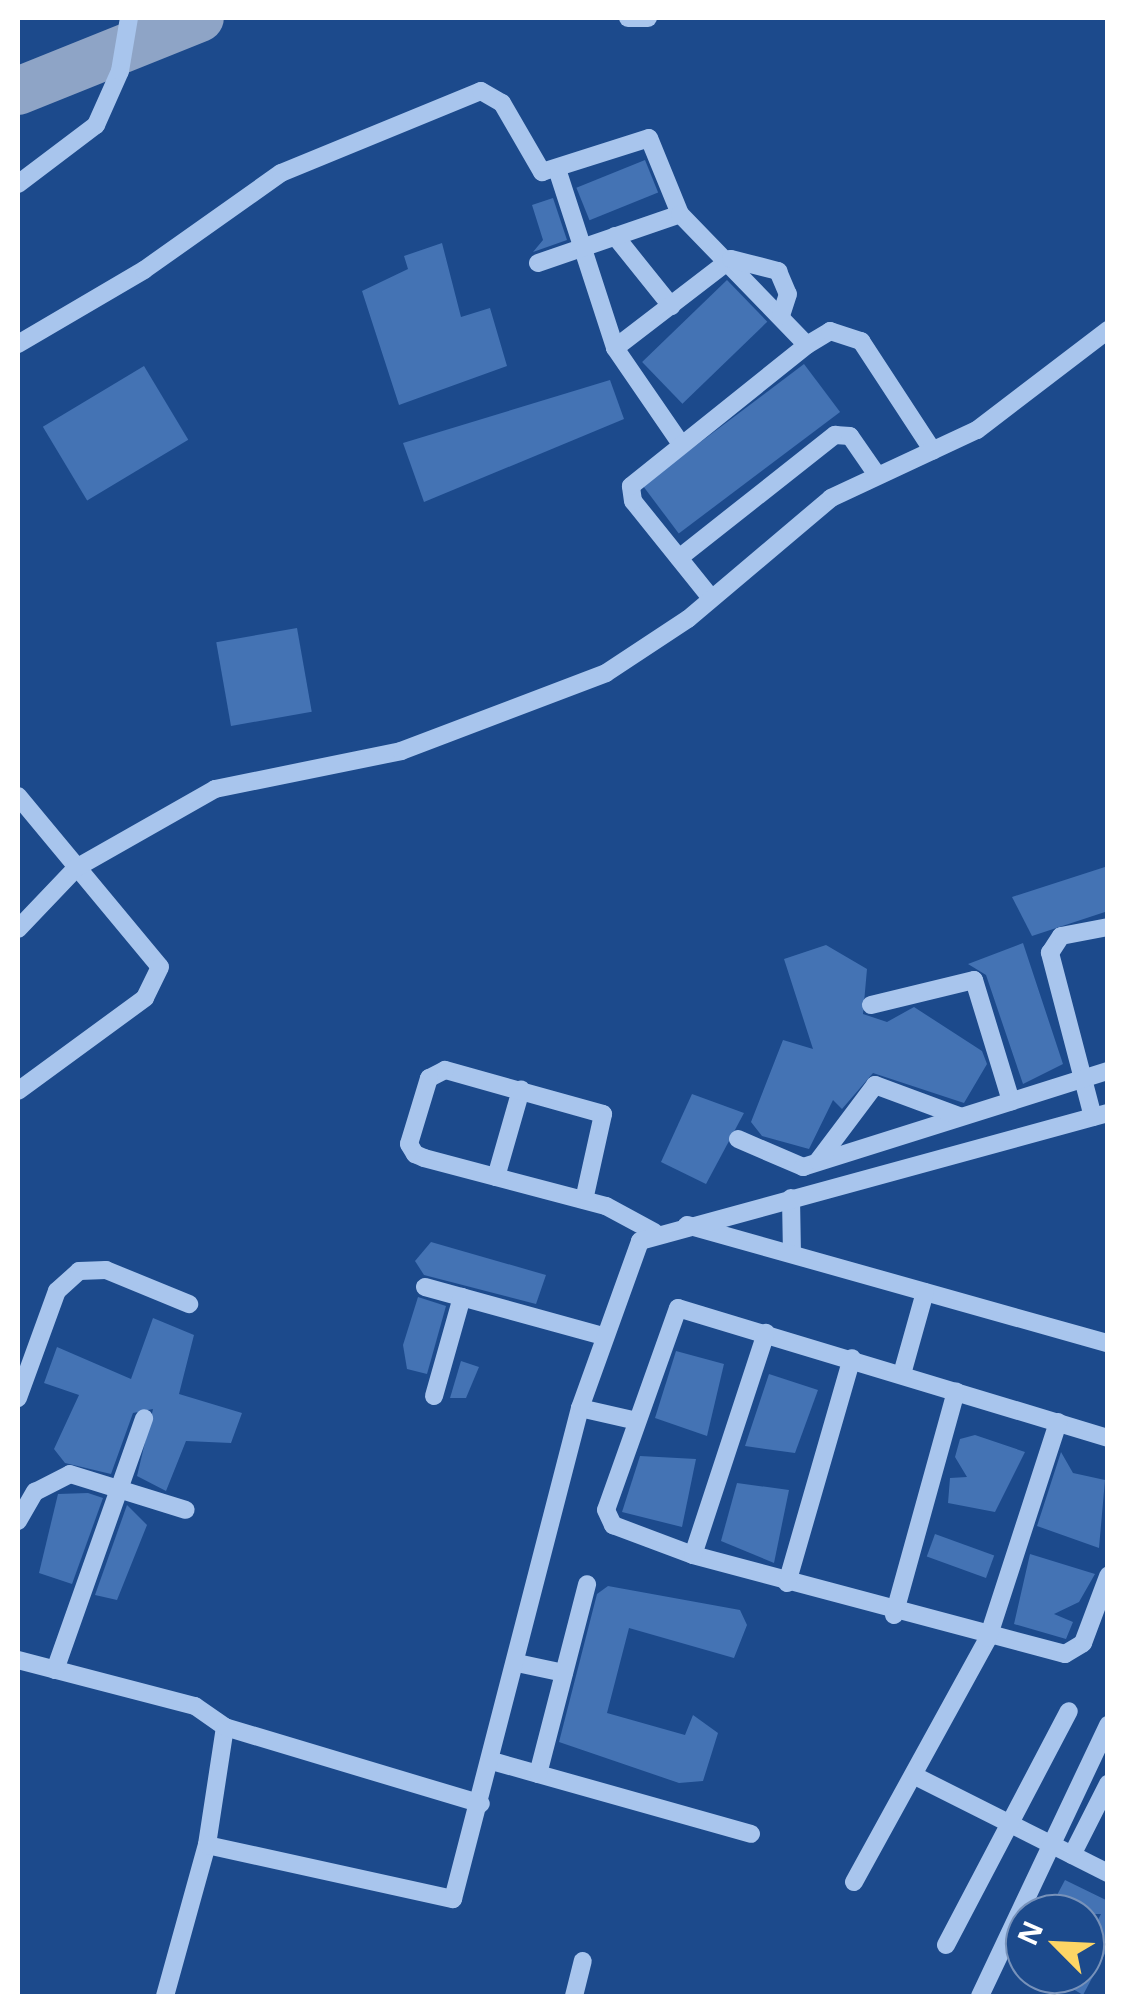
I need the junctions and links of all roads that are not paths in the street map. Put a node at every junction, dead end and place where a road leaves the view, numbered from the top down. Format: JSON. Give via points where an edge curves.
{"nodes":[{"id":1,"x":129,"y":18,"type":"edge"},
{"id":2,"x":628,"y":18,"type":"edge"},
{"id":3,"x":648,"y":18,"type":"edge"},
{"id":4,"x":557,"y":168,"type":"junction"},
{"id":5,"x":18,"y":184,"type":"edge"},
{"id":6,"x":680,"y":214,"type":"junction"},
{"id":7,"x":614,"y":236,"type":"junction"},
{"id":8,"x":583,"y":247,"type":"junction"},
{"id":9,"x":730,"y":260,"type":"junction"},
{"id":10,"x":538,"y":263,"type":"dead end"},
{"id":11,"x":671,"y":306,"type":"junction"},
{"id":12,"x":781,"y":316,"type":"junction"},
{"id":13,"x":1108,"y":330,"type":"edge"},
{"id":14,"x":18,"y":344,"type":"edge"},
{"id":15,"x":808,"y":345,"type":"junction"},
{"id":16,"x":615,"y":348,"type":"junction"},
{"id":17,"x":681,"y":444,"type":"junction"},
{"id":18,"x":933,"y":451,"type":"junction"},
{"id":19,"x":877,"y":475,"type":"junction"},
{"id":20,"x":679,"y":558,"type":"junction"},
{"id":21,"x":711,"y":598,"type":"junction"},
{"id":22,"x":18,"y":796,"type":"edge"},
{"id":23,"x":76,"y":868,"type":"junction"},
{"id":24,"x":1108,"y":927,"type":"edge"},
{"id":25,"x":18,"y":929,"type":"edge"},
{"id":26,"x":871,"y":1004,"type":"dead end"},
{"id":27,"x":1108,"y":1071,"type":"edge"},
{"id":28,"x":1085,"y":1078,"type":"junction"},
{"id":29,"x":521,"y":1090,"type":"junction"},
{"id":30,"x":18,"y":1091,"type":"edge"},
{"id":31,"x":1010,"y":1101,"type":"junction"},
{"id":32,"x":1100,"y":1115,"type":"edge"},
{"id":33,"x":959,"y":1116,"type":"junction"},
{"id":34,"x":738,"y":1139,"type":"dead end"},
{"id":35,"x":818,"y":1162,"type":"junction"},
{"id":36,"x":496,"y":1176,"type":"junction"},
{"id":37,"x":791,"y":1198,"type":"junction"},
{"id":38,"x":584,"y":1200,"type":"junction"},
{"id":39,"x":686,"y":1224,"type":"junction"},
{"id":40,"x":654,"y":1232,"type":"junction"},
{"id":41,"x":792,"y":1253,"type":"junction"},
{"id":42,"x":426,"y":1287,"type":"dead end"},
{"id":43,"x":925,"y":1292,"type":"junction"},
{"id":44,"x":462,"y":1297,"type":"junction"},
{"id":45,"x":188,"y":1304,"type":"dead end"},
{"id":46,"x":766,"y":1332,"type":"junction"},
{"id":47,"x":603,"y":1336,"type":"junction"},
{"id":48,"x":1108,"y":1343,"type":"edge"},
{"id":49,"x":852,"y":1358,"type":"junction"},
{"id":50,"x":902,"y":1374,"type":"junction"},
{"id":51,"x":956,"y":1391,"type":"junction"},
{"id":52,"x":434,"y":1396,"type":"dead end"},
{"id":53,"x":18,"y":1398,"type":"edge"},
{"id":54,"x":580,"y":1408,"type":"junction"},
{"id":55,"x":144,"y":1418,"type":"dead end"},
{"id":56,"x":633,"y":1420,"type":"junction"},
{"id":57,"x":1058,"y":1422,"type":"junction"},
{"id":58,"x":1108,"y":1438,"type":"edge"},
{"id":59,"x":18,"y":1482,"type":"edge"},
{"id":60,"x":118,"y":1487,"type":"junction"},
{"id":61,"x":28,"y":1502,"type":"junction"},
{"id":62,"x":186,"y":1510,"type":"dead end"},
{"id":63,"x":18,"y":1521,"type":"edge"},
{"id":64,"x":693,"y":1555,"type":"junction"},
{"id":65,"x":1108,"y":1576,"type":"edge"},
{"id":66,"x":787,"y":1583,"type":"junction"},
{"id":67,"x":587,"y":1584,"type":"dead end"},
{"id":68,"x":894,"y":1615,"type":"junction"},
{"id":69,"x":988,"y":1638,"type":"junction"},
{"id":70,"x":18,"y":1660,"type":"edge"},
{"id":71,"x":516,"y":1663,"type":"junction"},
{"id":72,"x":55,"y":1670,"type":"junction"},
{"id":73,"x":564,"y":1674,"type":"junction"},
{"id":74,"x":1069,"y":1711,"type":"dead end"},
{"id":75,"x":1108,"y":1725,"type":"edge"},
{"id":76,"x":225,"y":1727,"type":"junction"},
{"id":77,"x":492,"y":1761,"type":"junction"},
{"id":78,"x":538,"y":1774,"type":"junction"},
{"id":79,"x":917,"y":1777,"type":"junction"},
{"id":80,"x":1108,"y":1784,"type":"edge"},
{"id":81,"x":481,"y":1804,"type":"junction"},
{"id":82,"x":1010,"y":1823,"type":"junction"},
{"id":83,"x":750,"y":1834,"type":"dead end"},
{"id":84,"x":1047,"y":1842,"type":"junction"},
{"id":85,"x":207,"y":1845,"type":"junction"},
{"id":86,"x":1072,"y":1855,"type":"junction"},
{"id":87,"x":1108,"y":1873,"type":"edge"},
{"id":88,"x":854,"y":1882,"type":"dead end"},
{"id":89,"x":946,"y":1946,"type":"dead end"},
{"id":90,"x":582,"y":1961,"type":"dead end"},
{"id":91,"x":165,"y":1996,"type":"edge"},
{"id":92,"x":574,"y":1996,"type":"edge"},
{"id":93,"x":980,"y":1996,"type":"edge"}],
"edges":[{"from":1,"to":5,"type":"lane","via":[[120,71],[96,124]]},
{"from":2,"to":3,"type":"lane"},
{"from":4,"to":6,"type":"lane","via":[[644,134]]},
{"from":4,"to":8,"type":"lane"},
{"from":4,"to":14,"type":"lane","via":[[535,168],[502,103],[481,91],[280,173],[144,270]]},
{"from":6,"to":7,"type":"lane"},
{"from":6,"to":9,"type":"lane"},
{"from":7,"to":8,"type":"lane"},
{"from":7,"to":11,"type":"lane"},
{"from":8,"to":10,"type":"lane"},
{"from":8,"to":16,"type":"lane"},
{"from":9,"to":11,"type":"lane"},
{"from":9,"to":12,"type":"lane"},
{"from":9,"to":12,"type":"lane","via":[[778,271],[788,294]]},
{"from":11,"to":16,"type":"lane"},
{"from":12,"to":15,"type":"lane"},
{"from":13,"to":18,"type":"lane","via":[[977,430]]},
{"from":15,"to":17,"type":"lane"},
{"from":15,"to":18,"type":"lane","via":[[830,331],[861,341]]},
{"from":16,"to":17,"type":"lane"},
{"from":17,"to":20,"type":"lane","via":[[630,494]]},
{"from":18,"to":19,"type":"lane"},
{"from":19,"to":20,"type":"lane","via":[[850,436],[835,435]]},
{"from":19,"to":21,"type":"lane","via":[[795,524]]},
{"from":20,"to":21,"type":"lane"},
{"from":21,"to":23,"type":"lane","via":[[606,672],[400,752],[215,789]]},
{"from":22,"to":23,"type":"lane"},
{"from":23,"to":25,"type":"lane"},
{"from":23,"to":30,"type":"lane","via":[[158,957],[159,978]]},
{"from":24,"to":28,"type":"lane","via":[[1051,946]]},
{"from":26,"to":31,"type":"lane","via":[[974,980]]},
{"from":27,"to":28,"type":"lane"},
{"from":28,"to":31,"type":"lane"},
{"from":28,"to":32,"type":"lane"},
{"from":29,"to":36,"type":"lane"},
{"from":29,"to":36,"type":"lane","via":[[445,1070],[424,1085],[411,1150]]},
{"from":29,"to":38,"type":"lane","via":[[606,1118]]},
{"from":31,"to":33,"type":"lane"},
{"from":32,"to":37,"type":"lane"},
{"from":33,"to":35,"type":"lane"},
{"from":33,"to":35,"type":"lane","via":[[874,1085]]},
{"from":34,"to":35,"type":"lane","via":[[797,1165]]},
{"from":36,"to":38,"type":"lane"},
{"from":37,"to":39,"type":"lane"},
{"from":37,"to":41,"type":"lane"},
{"from":38,"to":40,"type":"lane"},
{"from":39,"to":40,"type":"lane"},
{"from":39,"to":41,"type":"lane"},
{"from":40,"to":47,"type":"lane","via":[[630,1253]]},
{"from":41,"to":43,"type":"lane"},
{"from":42,"to":44,"type":"lane"},
{"from":43,"to":48,"type":"lane"},
{"from":43,"to":50,"type":"lane"},
{"from":44,"to":47,"type":"lane"},
{"from":44,"to":52,"type":"lane"},
{"from":45,"to":53,"type":"lane","via":[[106,1270],[79,1271],[57,1291]]},
{"from":46,"to":49,"type":"lane"},
{"from":46,"to":56,"type":"lane","via":[[678,1308]]},
{"from":46,"to":64,"type":"lane"},
{"from":47,"to":54,"type":"lane"},
{"from":49,"to":50,"type":"lane"},
{"from":49,"to":66,"type":"lane"},
{"from":50,"to":51,"type":"lane"},
{"from":51,"to":57,"type":"lane"},
{"from":51,"to":68,"type":"lane"},
{"from":54,"to":56,"type":"lane"},
{"from":54,"to":71,"type":"lane"},
{"from":55,"to":60,"type":"lane"},
{"from":56,"to":64,"type":"lane","via":[[608,1519]]},
{"from":57,"to":58,"type":"lane"},
{"from":57,"to":69,"type":"lane"},
{"from":59,"to":61,"type":"lane"},
{"from":60,"to":61,"type":"lane","via":[[70,1474]]},
{"from":60,"to":62,"type":"lane"},
{"from":60,"to":72,"type":"lane"},
{"from":61,"to":63,"type":"lane"},
{"from":64,"to":66,"type":"lane"},
{"from":65,"to":69,"type":"lane","via":[[1076,1652]]},
{"from":66,"to":68,"type":"lane"},
{"from":67,"to":73,"type":"lane"},
{"from":68,"to":69,"type":"lane"},
{"from":69,"to":79,"type":"lane"},
{"from":70,"to":72,"type":"lane"},
{"from":71,"to":73,"type":"lane"},
{"from":71,"to":77,"type":"lane"},
{"from":72,"to":76,"type":"lane","via":[[195,1706]]},
{"from":73,"to":78,"type":"lane"},
{"from":74,"to":82,"type":"lane"},
{"from":75,"to":84,"type":"lane"},
{"from":76,"to":81,"type":"lane"},
{"from":76,"to":85,"type":"lane"},
{"from":77,"to":78,"type":"lane"},
{"from":77,"to":81,"type":"lane"},
{"from":78,"to":83,"type":"lane"},
{"from":79,"to":82,"type":"lane"},
{"from":79,"to":88,"type":"lane"},
{"from":80,"to":86,"type":"lane"},
{"from":81,"to":85,"type":"lane","via":[[453,1898]]},
{"from":82,"to":84,"type":"lane"},
{"from":82,"to":89,"type":"lane"},
{"from":84,"to":86,"type":"lane"},
{"from":84,"to":93,"type":"lane"},
{"from":85,"to":91,"type":"lane"},
{"from":86,"to":87,"type":"lane"},
{"from":90,"to":92,"type":"lane"}]}
